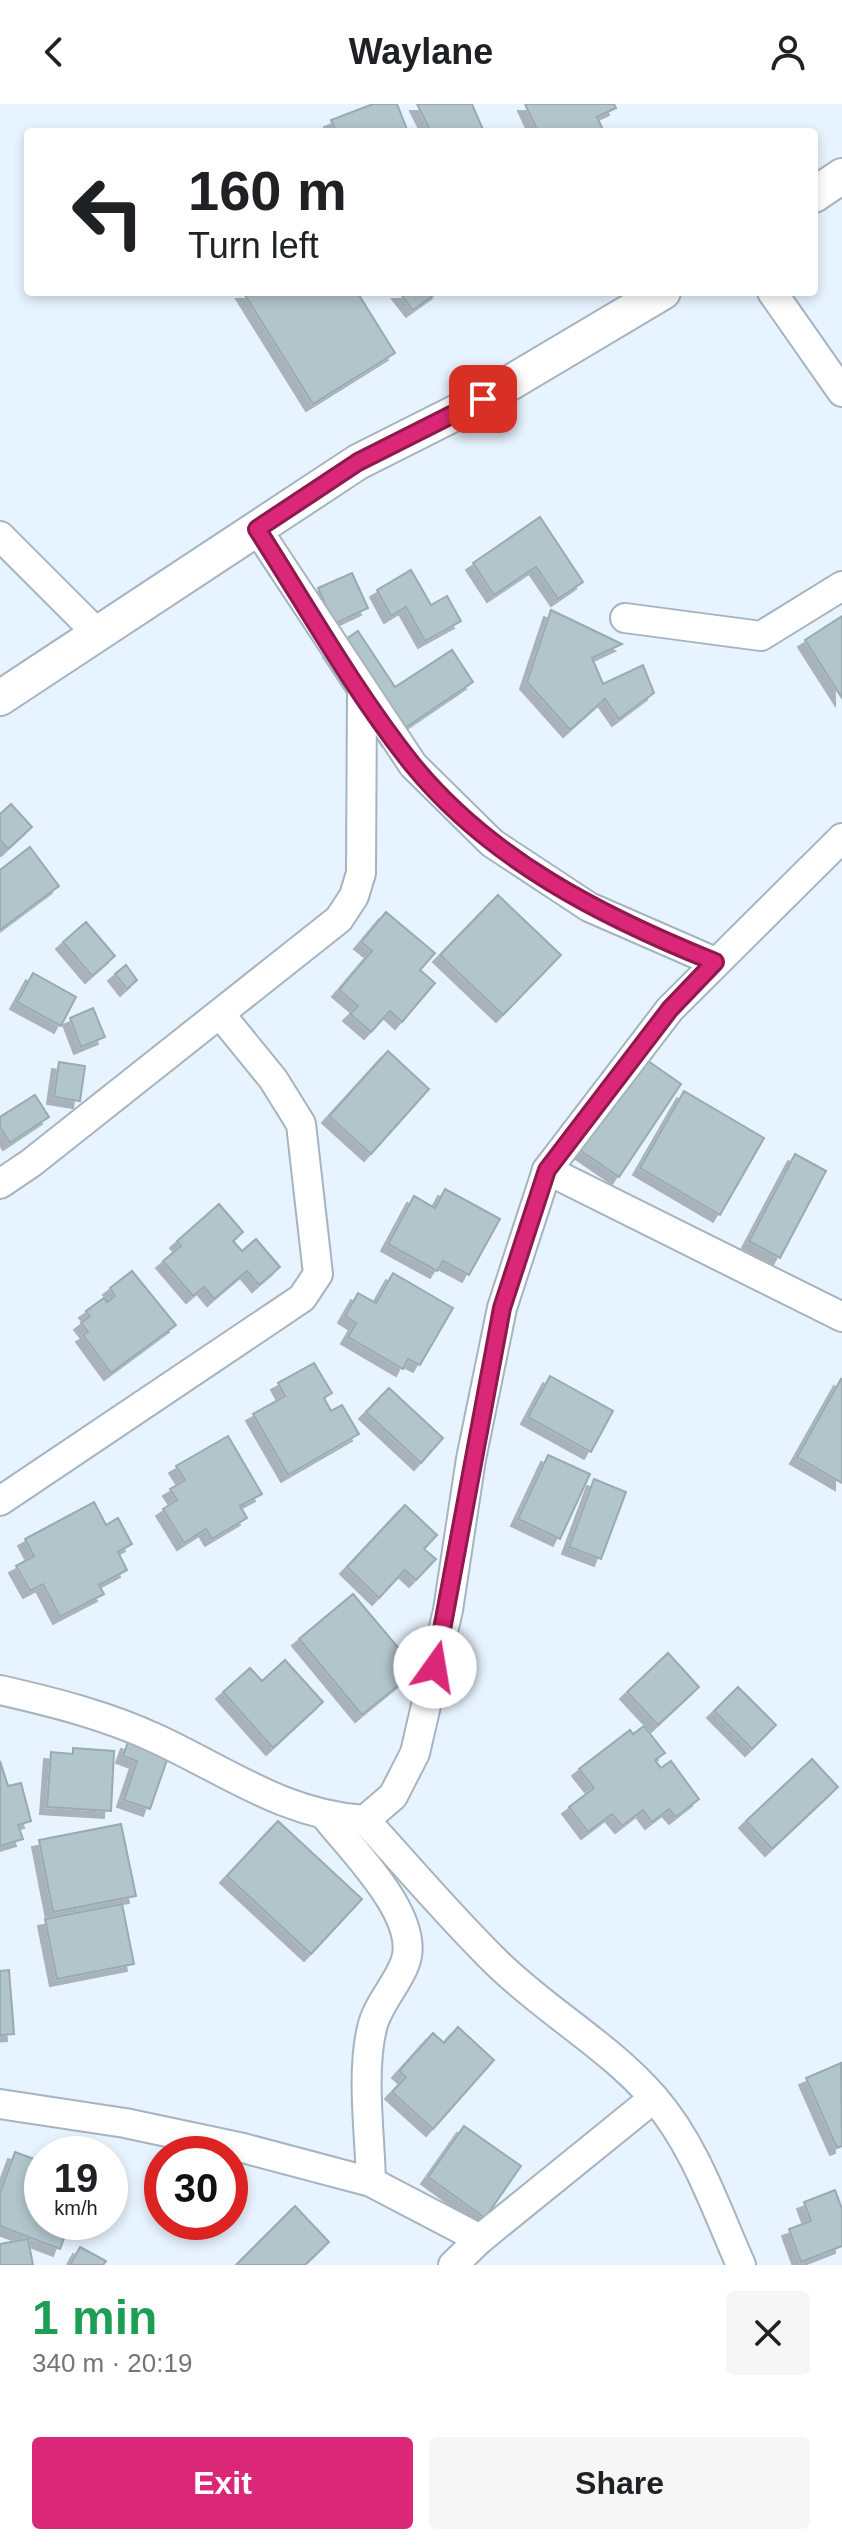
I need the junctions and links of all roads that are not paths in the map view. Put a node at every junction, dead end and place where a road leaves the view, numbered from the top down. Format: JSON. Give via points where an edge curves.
{"nodes":[{"id":1,"x":842,"y":176,"type":"edge"},
{"id":2,"x":818,"y":192,"type":"edge"},
{"id":3,"x":656,"y":296,"type":"edge"},
{"id":4,"x":775,"y":296,"type":"edge"},
{"id":5,"x":842,"y":392,"type":"edge"},
{"id":6,"x":257,"y":529,"type":"junction"},
{"id":7,"x":0,"y":536,"type":"edge"},
{"id":8,"x":842,"y":586,"type":"edge"},
{"id":9,"x":625,"y":618,"type":"dead end"},
{"id":10,"x":98,"y":634,"type":"junction"},
{"id":11,"x":362,"y":693,"type":"junction"},
{"id":12,"x":0,"y":698,"type":"edge"},
{"id":13,"x":842,"y":838,"type":"edge"},
{"id":14,"x":715,"y":962,"type":"junction"},
{"id":15,"x":220,"y":1014,"type":"junction"},
{"id":16,"x":547,"y":1170,"type":"junction"},
{"id":17,"x":0,"y":1184,"type":"edge"},
{"id":18,"x":842,"y":1317,"type":"edge"},
{"id":19,"x":0,"y":1501,"type":"edge"},
{"id":20,"x":0,"y":1690,"type":"edge"},
{"id":21,"x":327,"y":1818,"type":"junction"},
{"id":22,"x":365,"y":1820,"type":"junction"},
{"id":23,"x":654,"y":2098,"type":"junction"},
{"id":24,"x":0,"y":2104,"type":"edge"},
{"id":25,"x":371,"y":2182,"type":"junction"},
{"id":26,"x":480,"y":2239,"type":"junction"},
{"id":27,"x":453,"y":2265,"type":"edge"},
{"id":28,"x":741,"y":2265,"type":"edge"}],
"edges":[{"from":1,"to":2,"type":"street"},
{"from":3,"to":6,"type":"street","via":[[483,399],[358,462]]},
{"from":4,"to":5,"type":"street"},
{"from":6,"to":10,"type":"street"},
{"from":6,"to":11,"type":"street"},
{"from":7,"to":10,"type":"street"},
{"from":8,"to":9,"type":"street","via":[[761,636]]},
{"from":10,"to":12,"type":"street"},
{"from":11,"to":14,"type":"street","via":[[413,765],[492,843],[589,907]]},
{"from":11,"to":15,"type":"street","via":[[361,873],[354,896],[339,919]]},
{"from":13,"to":14,"type":"street"},
{"from":14,"to":16,"type":"street","via":[[670,1009]]},
{"from":15,"to":17,"type":"street"},
{"from":15,"to":19,"type":"street","via":[[273,1079],[301,1124],[318,1274],[302,1298]]},
{"from":16,"to":18,"type":"street"},
{"from":16,"to":22,"type":"street","via":[[502,1308],[448,1610],[415,1753],[393,1796]]},
{"from":20,"to":21,"type":"street","via":[[57,1703],[155,1738],[265,1795]]},
{"from":21,"to":22,"type":"street"},
{"from":21,"to":25,"type":"street","via":[[396,1907],[407,1930],[406,1961],[372,2027]]},
{"from":22,"to":23,"type":"street","via":[[497,1963]]},
{"from":23,"to":26,"type":"street"},
{"from":23,"to":28,"type":"street","via":[[684,2139]]},
{"from":24,"to":25,"type":"street","via":[[140,2126]]},
{"from":25,"to":26,"type":"street"},
{"from":26,"to":27,"type":"street"}]}
